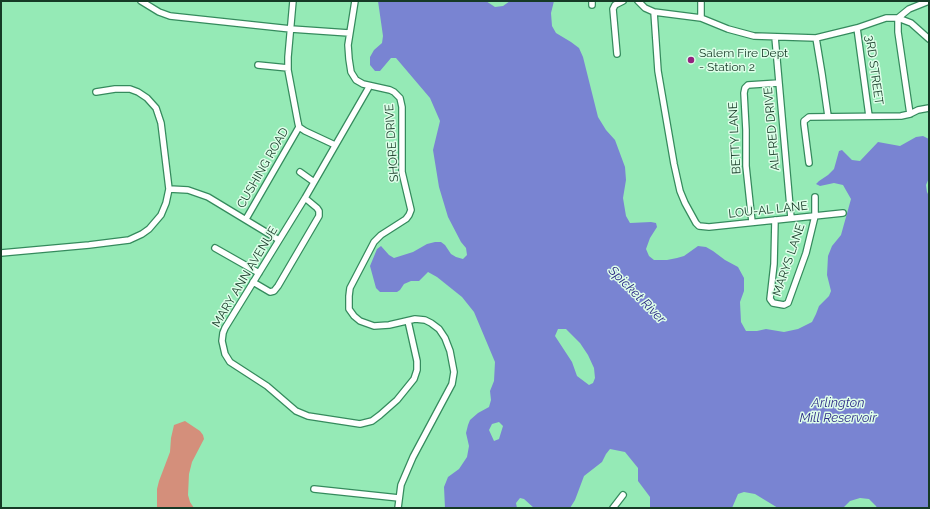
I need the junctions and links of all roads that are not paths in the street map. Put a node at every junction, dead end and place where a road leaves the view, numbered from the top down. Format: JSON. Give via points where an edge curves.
{"nodes":[{"id":1,"x":141,"y":1,"type":"edge"},
{"id":2,"x":293,"y":1,"type":"edge"},
{"id":3,"x":355,"y":1,"type":"edge"},
{"id":4,"x":623,"y":1,"type":"edge"},
{"id":5,"x":638,"y":1,"type":"edge"},
{"id":6,"x":701,"y":1,"type":"edge"},
{"id":7,"x":929,"y":1,"type":"edge"},
{"id":8,"x":654,"y":12,"type":"junction"},
{"id":9,"x":701,"y":18,"type":"junction"},
{"id":10,"x":898,"y":18,"type":"junction"},
{"id":11,"x":857,"y":28,"type":"junction"},
{"id":12,"x":291,"y":29,"type":"junction"},
{"id":13,"x":349,"y":33,"type":"junction"},
{"id":14,"x":775,"y":37,"type":"junction"},
{"id":15,"x":816,"y":38,"type":"junction"},
{"id":16,"x":929,"y":38,"type":"edge"},
{"id":17,"x":617,"y":54,"type":"dead end"},
{"id":18,"x":258,"y":65,"type":"dead end"},
{"id":19,"x":288,"y":68,"type":"junction"},
{"id":20,"x":779,"y":83,"type":"junction"},
{"id":21,"x":369,"y":87,"type":"junction"},
{"id":22,"x":96,"y":92,"type":"dead end"},
{"id":23,"x":929,"y":108,"type":"edge"},
{"id":24,"x":910,"y":114,"type":"junction"},
{"id":25,"x":828,"y":116,"type":"junction"},
{"id":26,"x":869,"y":116,"type":"junction"},
{"id":27,"x":299,"y":127,"type":"junction"},
{"id":28,"x":335,"y":145,"type":"junction"},
{"id":29,"x":810,"y":163,"type":"dead end"},
{"id":30,"x":300,"y":172,"type":"dead end"},
{"id":31,"x":314,"y":182,"type":"junction"},
{"id":32,"x":169,"y":189,"type":"junction"},
{"id":33,"x":815,"y":197,"type":"dead end"},
{"id":34,"x":304,"y":198,"type":"junction"},
{"id":35,"x":843,"y":213,"type":"dead end"},
{"id":36,"x":815,"y":216,"type":"junction"},
{"id":37,"x":791,"y":218,"type":"junction"},
{"id":38,"x":246,"y":219,"type":"junction"},
{"id":39,"x":775,"y":220,"type":"junction"},
{"id":40,"x":752,"y":222,"type":"junction"},
{"id":41,"x":279,"y":240,"type":"junction"},
{"id":42,"x":215,"y":248,"type":"dead end"},
{"id":43,"x":1,"y":253,"type":"edge"},
{"id":44,"x":259,"y":273,"type":"junction"},
{"id":45,"x":253,"y":282,"type":"junction"},
{"id":46,"x":408,"y":321,"type":"junction"},
{"id":47,"x":314,"y":488,"type":"dead end"},
{"id":48,"x":623,"y":495,"type":"dead end"},
{"id":49,"x":399,"y":498,"type":"junction"},
{"id":50,"x":398,"y":508,"type":"edge"},
{"id":51,"x":613,"y":508,"type":"edge"}],
"edges":[{"from":1,"to":12,"type":"street","via":[[170,16]]},
{"from":2,"to":12,"type":"street"},
{"from":3,"to":13,"type":"street","name":"SHORE DRIVE"},
{"from":4,"to":17,"type":"street","via":[[613,9]]},
{"from":5,"to":8,"type":"street"},
{"from":6,"to":9,"type":"street"},
{"from":7,"to":10,"type":"street","via":[[909,9]]},
{"from":8,"to":9,"type":"street"},
{"from":8,"to":40,"type":"street","name":"LOU-AL LANE","via":[[658,70],[674,164],[682,197],[690,216],[699,226],[709,227]]},
{"from":9,"to":14,"type":"street","via":[[741,33]]},
{"from":10,"to":11,"type":"street","via":[[886,18]]},
{"from":10,"to":16,"type":"street","via":[[911,23]]},
{"from":10,"to":24,"type":"street"},
{"from":11,"to":15,"type":"street"},
{"from":11,"to":26,"type":"street","name":"3RD STREET"},
{"from":12,"to":13,"type":"street"},
{"from":12,"to":19,"type":"street"},
{"from":13,"to":21,"type":"street","name":"SHORE DRIVE","via":[[348,59],[351,72],[356,80]]},
{"from":14,"to":15,"type":"street"},
{"from":14,"to":20,"type":"street","name":"ALFRED DRIVE"},
{"from":15,"to":25,"type":"street"},
{"from":18,"to":19,"type":"street"},
{"from":19,"to":27,"type":"street"},
{"from":20,"to":37,"type":"street","name":"ALFRED DRIVE"},
{"from":20,"to":40,"type":"street","name":"BETTY LANE","via":[[748,85],[744,92],[746,166]]},
{"from":21,"to":28,"type":"street","name":"MARY ANN AVENUE"},
{"from":21,"to":46,"type":"street","name":"SHORE DRIVE","via":[[394,92],[402,102],[402,172],[410,210],[406,219],[374,242],[352,283],[349,306],[354,316],[369,325],[384,326]]},
{"from":22,"to":32,"type":"street","via":[[130,89],[154,105],[161,123]]},
{"from":23,"to":24,"type":"street"},
{"from":24,"to":26,"type":"street"},
{"from":25,"to":26,"type":"street"},
{"from":25,"to":29,"type":"street","via":[[811,116],[804,121]]},
{"from":27,"to":28,"type":"street"},
{"from":27,"to":38,"type":"street","name":"CUSHING ROAD"},
{"from":28,"to":31,"type":"street","name":"MARY ANN AVENUE"},
{"from":30,"to":31,"type":"street"},
{"from":31,"to":34,"type":"street","name":"MARY ANN AVENUE"},
{"from":32,"to":38,"type":"street","via":[[198,192]]},
{"from":32,"to":43,"type":"street","via":[[165,207],[156,222],[142,234],[129,240]]},
{"from":33,"to":36,"type":"street","name":"MARYS LANE"},
{"from":34,"to":41,"type":"street","name":"MARY ANN AVENUE"},
{"from":34,"to":45,"type":"street","via":[[317,208],[317,220],[275,290],[270,292]]},
{"from":35,"to":36,"type":"street","name":"LOU-AL LANE"},
{"from":36,"to":37,"type":"street","name":"LOU-AL LANE"},
{"from":36,"to":39,"type":"street","name":"MARYS LANE","via":[[806,253],[788,303],[784,305],[773,303],[770,299]]},
{"from":37,"to":39,"type":"street","name":"LOU-AL LANE"},
{"from":38,"to":41,"type":"street"},
{"from":39,"to":40,"type":"street","name":"LOU-AL LANE"},
{"from":41,"to":44,"type":"street","name":"MARY ANN AVENUE"},
{"from":42,"to":44,"type":"street"},
{"from":44,"to":45,"type":"street","name":"MARY ANN AVENUE"},
{"from":45,"to":46,"type":"street","name":"MARY ANN AVENUE","via":[[223,332],[225,354],[234,365],[267,386],[292,409],[304,415],[360,424],[372,421],[392,405],[410,384],[417,370],[416,351]]},
{"from":46,"to":49,"type":"street","name":"SHORE DRIVE","via":[[425,320],[439,329],[450,351],[454,376],[413,457],[401,485]]},
{"from":47,"to":49,"type":"street"},
{"from":48,"to":51,"type":"street"},
{"from":49,"to":50,"type":"street","name":"SHORE DRIVE"}]}
